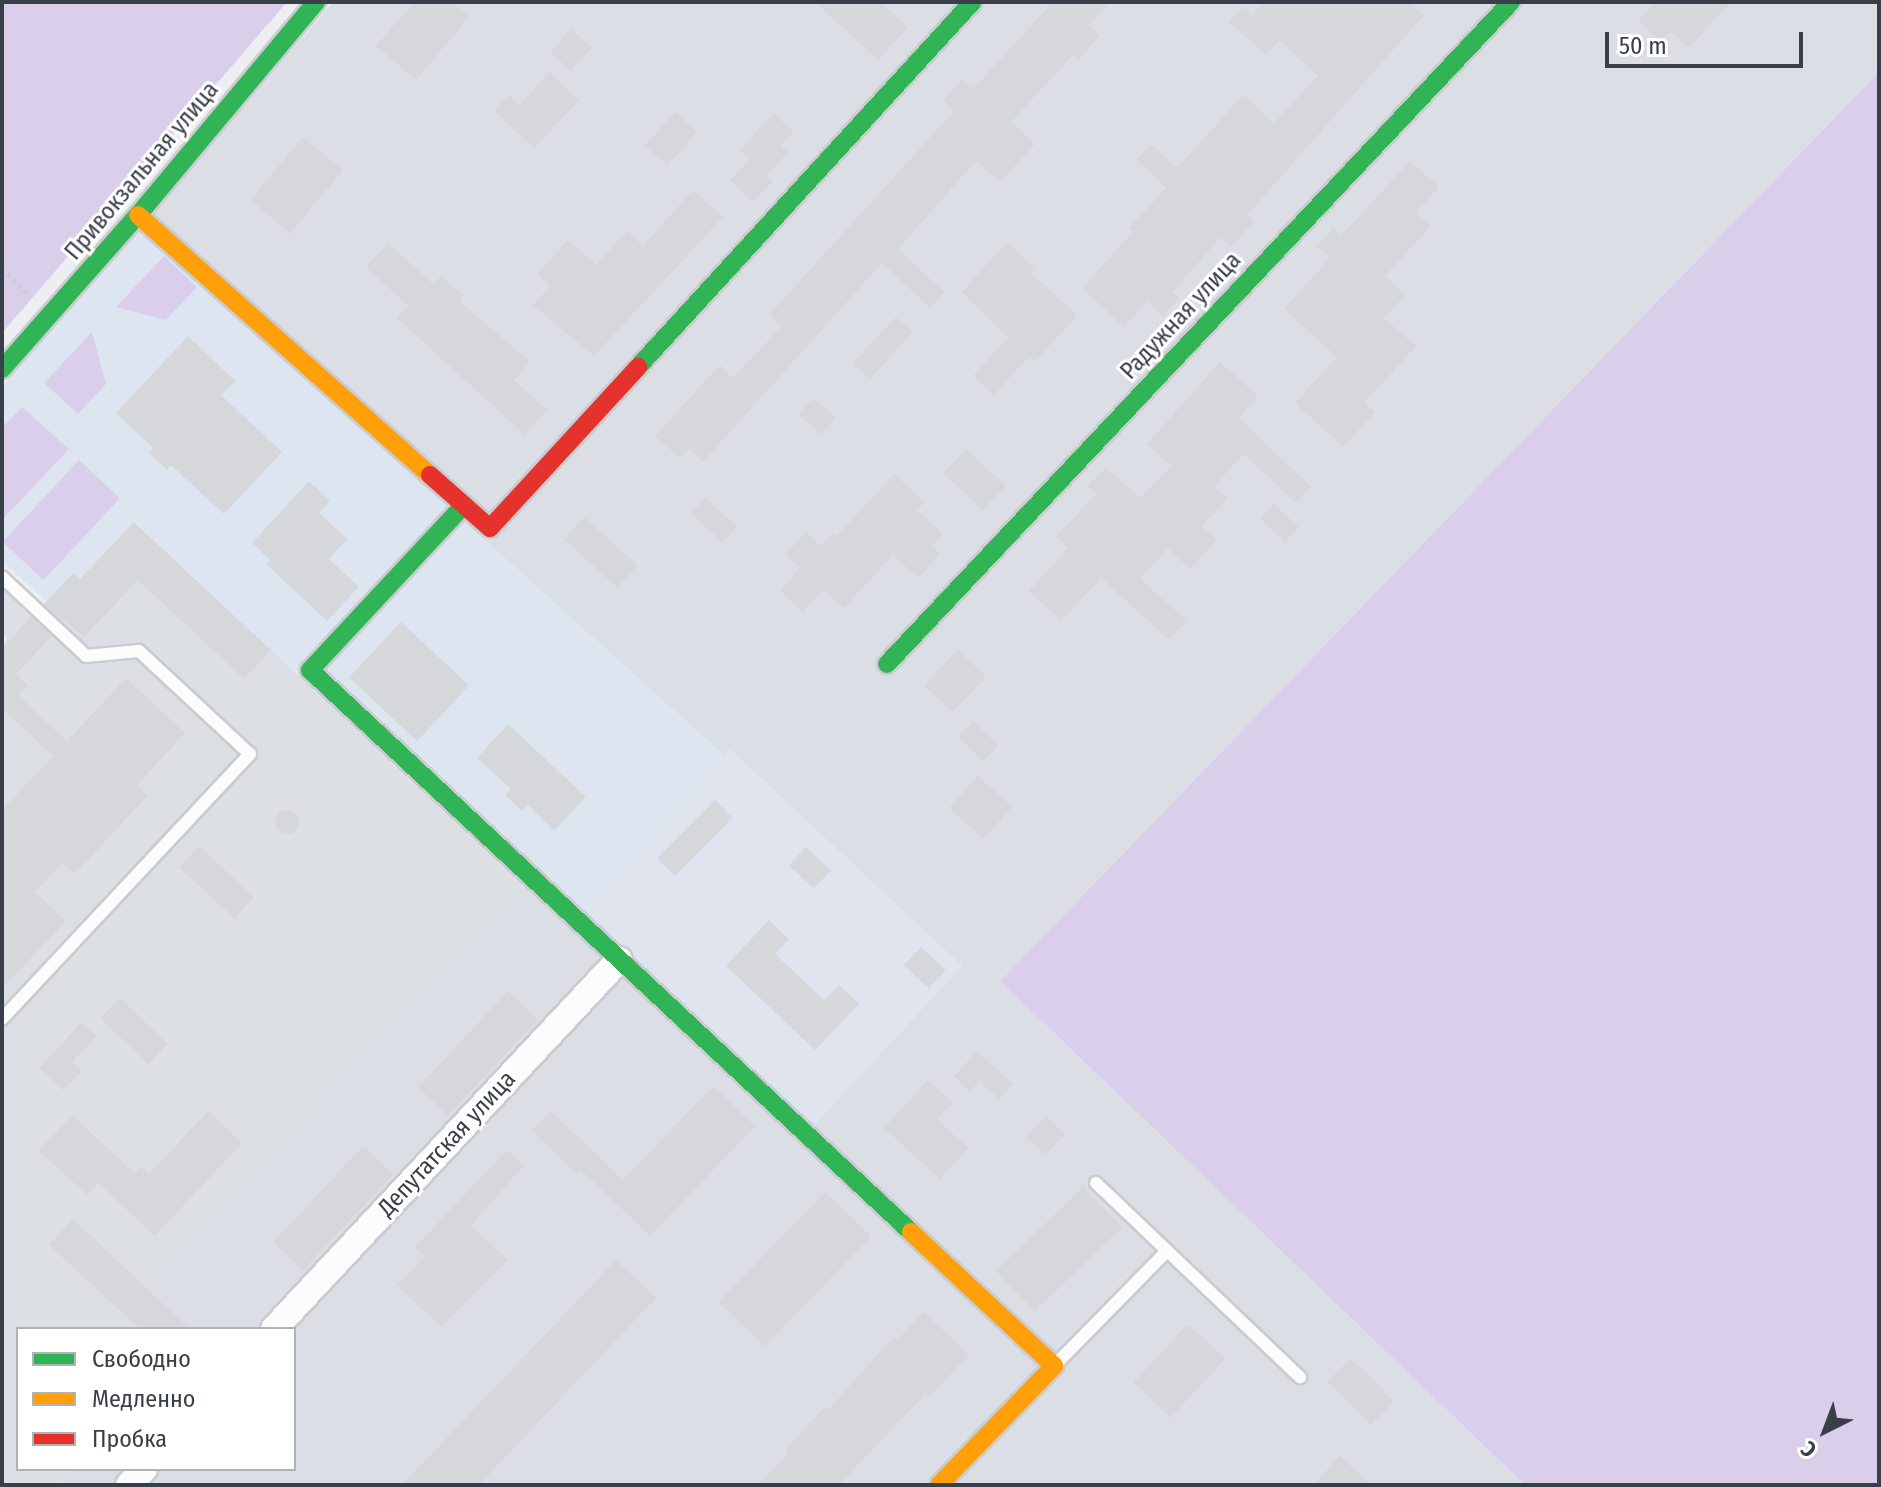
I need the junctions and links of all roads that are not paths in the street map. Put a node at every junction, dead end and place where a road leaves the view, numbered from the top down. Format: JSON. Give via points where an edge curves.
{"nodes":[{"id":1,"x":316,"y":2,"type":"edge"},
{"id":2,"x":973,"y":2,"type":"edge"},
{"id":3,"x":1511,"y":2,"type":"edge"},
{"id":4,"x":138,"y":215,"type":"junction"},
{"id":5,"x":2,"y":369,"type":"edge"},
{"id":6,"x":464,"y":505,"type":"junction"},
{"id":7,"x":2,"y":577,"type":"edge"},
{"id":8,"x":887,"y":664,"type":"dead end"},
{"id":9,"x":619,"y":960,"type":"junction"},
{"id":10,"x":2,"y":1019,"type":"edge"},
{"id":11,"x":1096,"y":1183,"type":"dead end"},
{"id":12,"x":1167,"y":1251,"type":"junction"},
{"id":13,"x":276,"y":1327,"type":"edge"},
{"id":14,"x":1054,"y":1366,"type":"junction"},
{"id":15,"x":1300,"y":1377,"type":"dead end"},
{"id":16,"x":939,"y":1485,"type":"edge"}],
"edges":[{"from":1,"to":4,"type":"street","name":"Привокзальная улица"},
{"from":2,"to":6,"type":"street","via":[[490,528]]},
{"from":3,"to":8,"type":"street","name":"Радужная улица"},
{"from":4,"to":5,"type":"street","name":"Привокзальная улица"},
{"from":4,"to":6,"type":"street"},
{"from":6,"to":9,"type":"street","via":[[310,670]]},
{"from":7,"to":10,"type":"lane","via":[[86,656],[139,651],[250,754]]},
{"from":9,"to":13,"type":"street","name":"Депутатская улица"},
{"from":9,"to":14,"type":"street"},
{"from":11,"to":12,"type":"lane"},
{"from":12,"to":14,"type":"lane"},
{"from":12,"to":15,"type":"lane"},
{"from":14,"to":16,"type":"street"}]}
